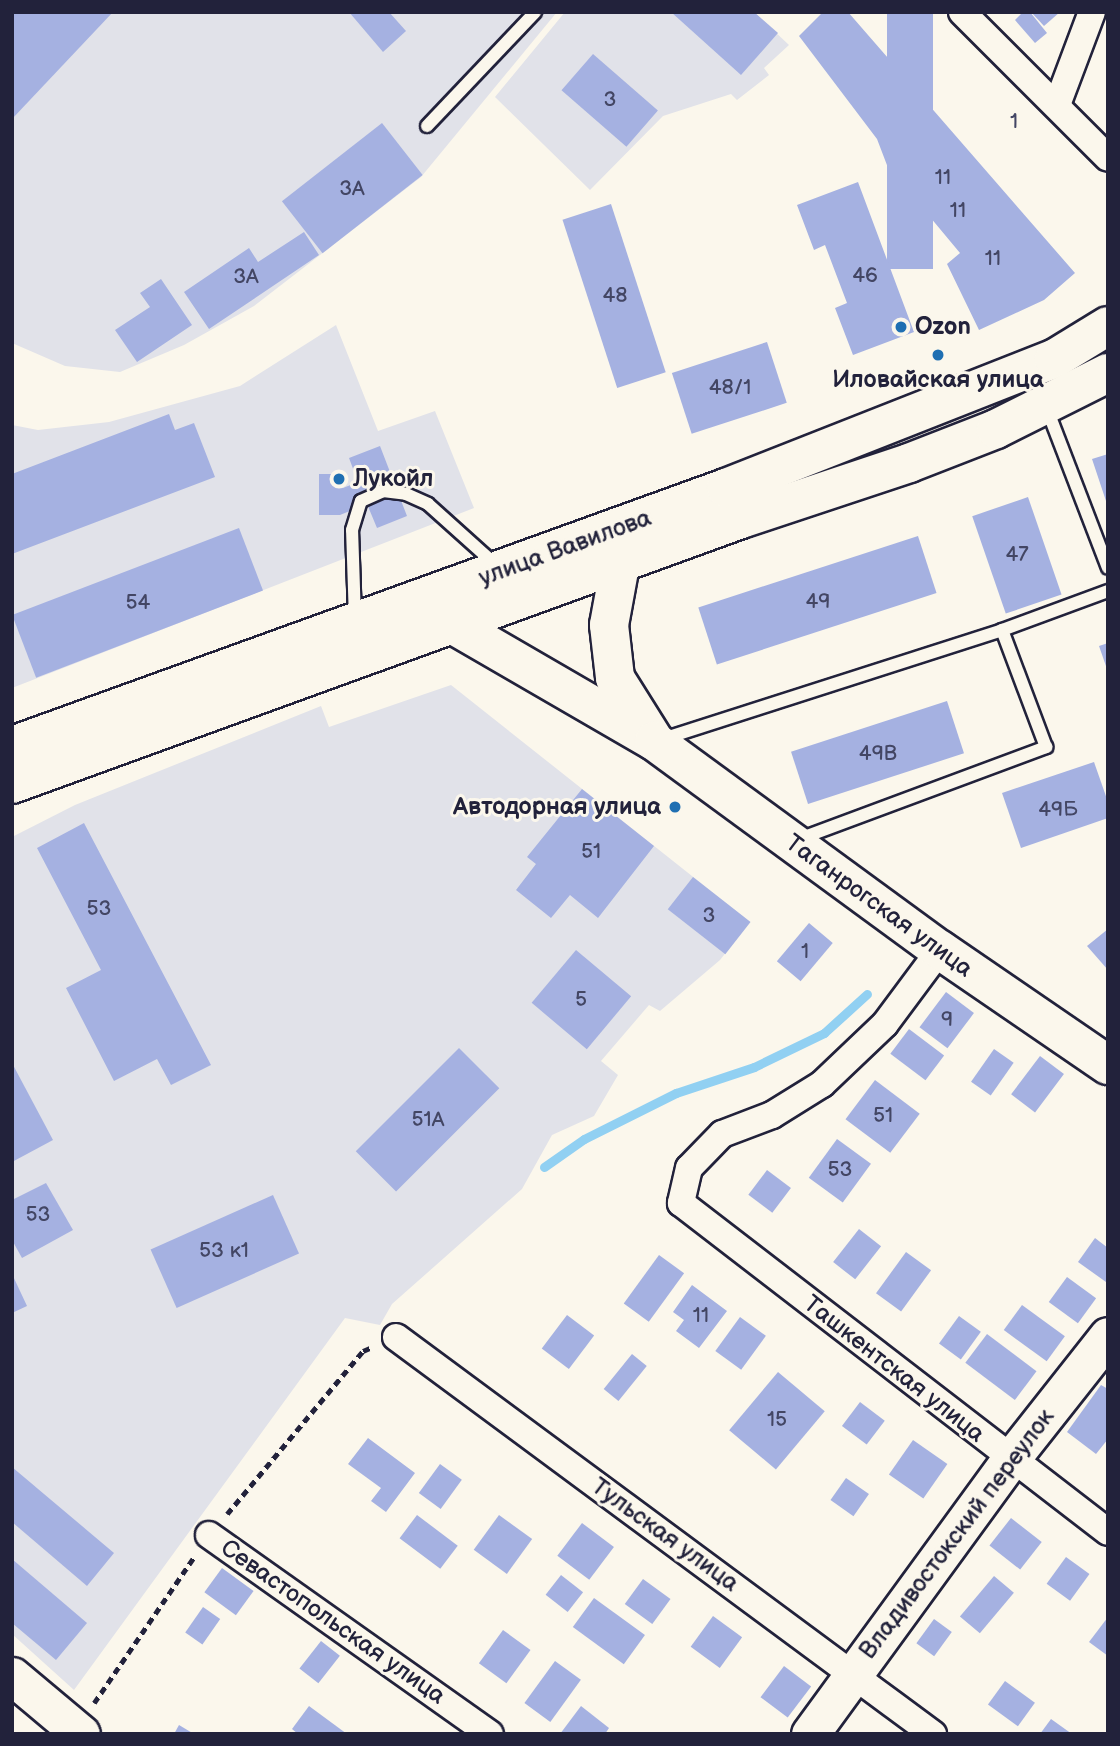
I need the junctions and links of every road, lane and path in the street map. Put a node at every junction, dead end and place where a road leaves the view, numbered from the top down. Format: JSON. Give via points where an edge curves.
{"nodes":[{"id":1,"x":536,"y":12,"type":"edge"},
{"id":2,"x":962,"y":12,"type":"edge"},
{"id":3,"x":1092,"y":12,"type":"edge"},
{"id":4,"x":1057,"y":105,"type":"junction"},
{"id":5,"x":427,"y":126,"type":"dead end"},
{"id":6,"x":1108,"y":158,"type":"edge"},
{"id":7,"x":1108,"y":326,"type":"edge"},
{"id":8,"x":1108,"y":373,"type":"edge"},
{"id":9,"x":1046,"y":405,"type":"junction"},
{"id":10,"x":650,"y":517,"type":"junction"},
{"id":11,"x":620,"y":565,"type":"junction"},
{"id":12,"x":1108,"y":568,"type":"edge"},
{"id":13,"x":502,"y":571,"type":"junction"},
{"id":14,"x":1108,"y":591,"type":"edge"},
{"id":15,"x":355,"y":624,"type":"junction"},
{"id":16,"x":452,"y":624,"type":"junction"},
{"id":17,"x":1002,"y":630,"type":"junction"},
{"id":18,"x":654,"y":741,"type":"junction"},
{"id":19,"x":12,"y":747,"type":"edge"},
{"id":20,"x":12,"y":784,"type":"edge"},
{"id":21,"x":790,"y":842,"type":"junction"},
{"id":22,"x":940,"y":950,"type":"junction"},
{"id":23,"x":1108,"y":1065,"type":"edge"},
{"id":24,"x":1108,"y":1336,"type":"edge"},
{"id":25,"x":397,"y":1337,"type":"dead end"},
{"id":26,"x":1010,"y":1460,"type":"junction"},
{"id":27,"x":1108,"y":1532,"type":"edge"},
{"id":28,"x":209,"y":1535,"type":"dead end"},
{"id":29,"x":853,"y":1674,"type":"junction"},
{"id":30,"x":12,"y":1676,"type":"edge"},
{"id":31,"x":77,"y":1732,"type":"edge"},
{"id":32,"x":490,"y":1734,"type":"edge"},
{"id":33,"x":810,"y":1734,"type":"edge"},
{"id":34,"x":933,"y":1734,"type":"edge"}],
"edges":[{"from":1,"to":5,"type":"lane"},
{"from":2,"to":4,"type":"street"},
{"from":3,"to":4,"type":"street"},
{"from":4,"to":6,"type":"street"},
{"from":7,"to":10,"type":"main road","name":"улица Вавилова","via":[[1054,359]]},
{"from":8,"to":9,"type":"main road","name":"улица Вавилова"},
{"from":9,"to":11,"type":"main road","name":"улица Вавилова","via":[[909,463]]},
{"from":9,"to":12,"type":"lane"},
{"from":10,"to":11,"type":"main road","name":"Таганрогская улица"},
{"from":10,"to":13,"type":"main road","name":"улица Вавилова"},
{"from":11,"to":16,"type":"main road","name":"улица Вавилова"},
{"from":11,"to":18,"type":"main road","name":"Таганрогская улица","via":[[609,625],[615,678]]},
{"from":13,"to":15,"type":"main road","name":"улица Вавилова"},
{"from":13,"to":15,"type":"lane","via":[[428,504],[406,494],[383,491],[361,502],[352,530]]},
{"from":14,"to":17,"type":"lane"},
{"from":15,"to":19,"type":"main road","name":"улица Вавилова"},
{"from":16,"to":18,"type":"main road","name":"Таганрогская улица"},
{"from":16,"to":20,"type":"main road","name":"улица Вавилова"},
{"from":17,"to":18,"type":"lane"},
{"from":17,"to":21,"type":"lane","via":[[1046,747]]},
{"from":18,"to":21,"type":"main road","name":"Таганрогская улица"},
{"from":21,"to":22,"type":"main road","name":"Таганрогская улица"},
{"from":22,"to":23,"type":"main road","name":"Таганрогская улица"},
{"from":22,"to":26,"type":"street","name":"Ташкентская улица","via":[[885,1024],[822,1084],[772,1115],[722,1134],[689,1168],[681,1203]]},
{"from":24,"to":26,"type":"street","name":"Владивостокский переулок"},
{"from":25,"to":29,"type":"street","name":"Тульская улица"},
{"from":26,"to":27,"type":"street","name":"Ташкентская улица"},
{"from":26,"to":29,"type":"street","name":"Владивостокский переулок"},
{"from":28,"to":32,"type":"street","name":"Севастопольская улица"},
{"from":29,"to":33,"type":"street","name":"Владивостокский переулок"},
{"from":29,"to":34,"type":"street","name":"Тульская улица"},
{"from":30,"to":31,"type":"street"}]}
